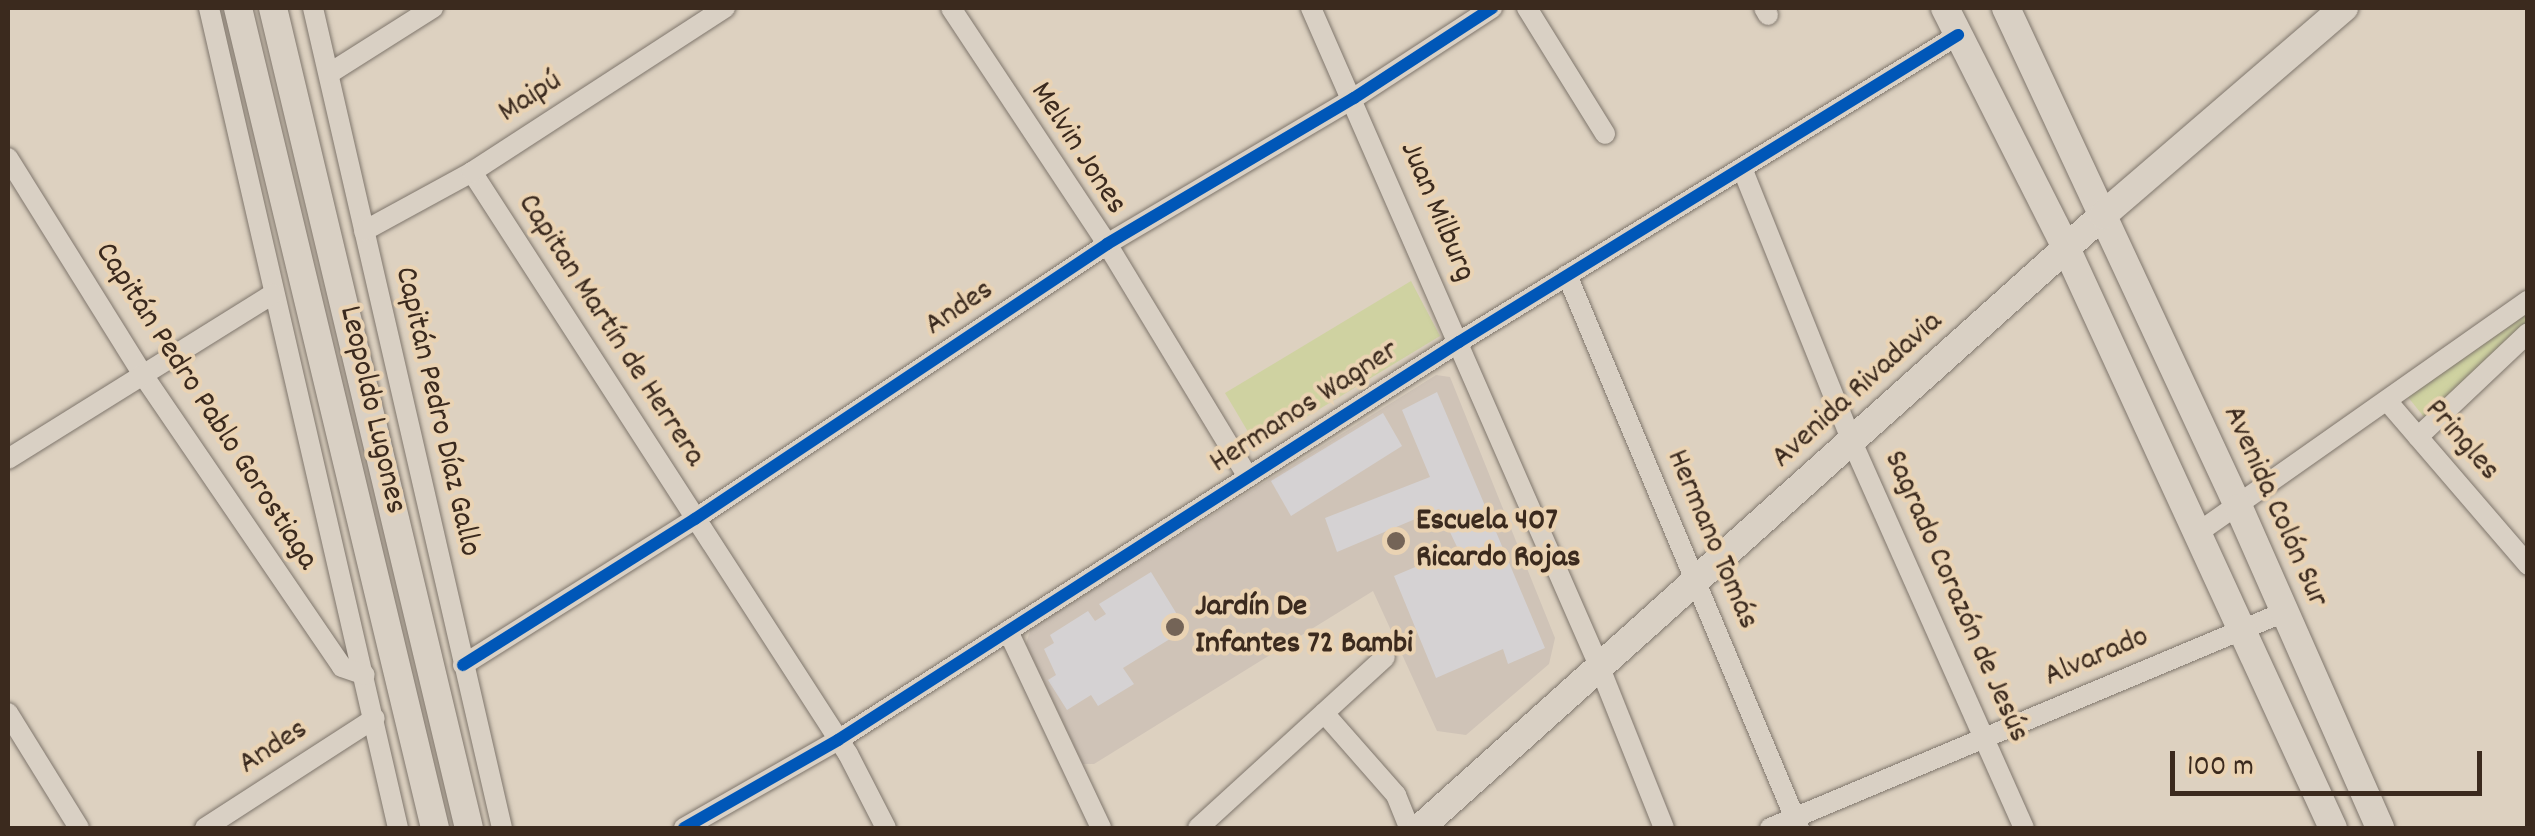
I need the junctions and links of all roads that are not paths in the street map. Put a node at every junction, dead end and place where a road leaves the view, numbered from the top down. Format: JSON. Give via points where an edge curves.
{"nodes":[{"id":1,"x":209,"y":8,"type":"edge"},
{"id":2,"x":238,"y":8,"type":"edge"},
{"id":3,"x":273,"y":8,"type":"edge"},
{"id":4,"x":314,"y":8,"type":"edge"},
{"id":5,"x":432,"y":8,"type":"edge"},
{"id":6,"x":725,"y":8,"type":"edge"},
{"id":7,"x":951,"y":8,"type":"edge"},
{"id":8,"x":1311,"y":8,"type":"edge"},
{"id":9,"x":1492,"y":8,"type":"edge"},
{"id":10,"x":1528,"y":8,"type":"edge"},
{"id":11,"x":1945,"y":8,"type":"edge"},
{"id":12,"x":2006,"y":8,"type":"edge"},
{"id":13,"x":2344,"y":8,"type":"edge"},
{"id":14,"x":1958,"y":35,"type":"junction"},
{"id":15,"x":330,"y":73,"type":"junction"},
{"id":16,"x":1354,"y":98,"type":"junction"},
{"id":17,"x":1605,"y":134,"type":"dead end"},
{"id":18,"x":8,"y":158,"type":"edge"},
{"id":19,"x":1742,"y":168,"type":"junction"},
{"id":20,"x":472,"y":172,"type":"junction"},
{"id":21,"x":2103,"y":215,"type":"junction"},
{"id":22,"x":364,"y":231,"type":"junction"},
{"id":23,"x":1107,"y":244,"type":"junction"},
{"id":24,"x":2067,"y":250,"type":"junction"},
{"id":25,"x":1568,"y":275,"type":"junction"},
{"id":26,"x":273,"y":294,"type":"junction"},
{"id":27,"x":2528,"y":301,"type":"edge"},
{"id":28,"x":2528,"y":333,"type":"edge"},
{"id":29,"x":1459,"y":342,"type":"junction"},
{"id":30,"x":144,"y":375,"type":"junction"},
{"id":31,"x":2388,"y":402,"type":"junction"},
{"id":32,"x":2418,"y":438,"type":"junction"},
{"id":33,"x":1853,"y":444,"type":"junction"},
{"id":34,"x":8,"y":458,"type":"edge"},
{"id":35,"x":1248,"y":477,"type":"junction"},
{"id":36,"x":2239,"y":508,"type":"junction"},
{"id":37,"x":695,"y":519,"type":"junction"},
{"id":38,"x":2196,"y":534,"type":"junction"},
{"id":39,"x":2528,"y":565,"type":"edge"},
{"id":40,"x":1696,"y":583,"type":"junction"},
{"id":41,"x":2282,"y":613,"type":"junction"},
{"id":42,"x":1008,"y":631,"type":"junction"},
{"id":43,"x":2240,"y":631,"type":"junction"},
{"id":44,"x":1385,"y":657,"type":"dead end"},
{"id":45,"x":463,"y":665,"type":"junction"},
{"id":46,"x":1600,"y":668,"type":"junction"},
{"id":47,"x":364,"y":676,"type":"junction"},
{"id":48,"x":8,"y":713,"type":"edge"},
{"id":49,"x":1324,"y":713,"type":"junction"},
{"id":50,"x":375,"y":718,"type":"junction"},
{"id":51,"x":1986,"y":737,"type":"junction"},
{"id":52,"x":838,"y":740,"type":"junction"},
{"id":53,"x":1797,"y":823,"type":"edge"},
{"id":54,"x":79,"y":828,"type":"edge"},
{"id":55,"x":205,"y":828,"type":"edge"},
{"id":56,"x":398,"y":828,"type":"edge"},
{"id":57,"x":435,"y":828,"type":"edge"},
{"id":58,"x":469,"y":828,"type":"edge"},
{"id":59,"x":502,"y":828,"type":"edge"},
{"id":60,"x":684,"y":828,"type":"edge"},
{"id":61,"x":886,"y":828,"type":"edge"},
{"id":62,"x":1102,"y":828,"type":"edge"},
{"id":63,"x":1198,"y":828,"type":"edge"},
{"id":64,"x":1409,"y":828,"type":"edge"},
{"id":65,"x":1420,"y":828,"type":"edge"},
{"id":66,"x":1664,"y":828,"type":"edge"},
{"id":67,"x":1770,"y":828,"type":"edge"},
{"id":68,"x":2024,"y":828,"type":"edge"},
{"id":69,"x":2333,"y":828,"type":"edge"},
{"id":70,"x":2380,"y":828,"type":"edge"}],
"edges":[{"from":1,"to":26,"type":"street"},
{"from":2,"to":57,"type":"main road","name":"Leopoldo Lugones"},
{"from":3,"to":58,"type":"main road","name":"Leopoldo Lugones"},
{"from":4,"to":15,"type":"street","name":"Capitán Pedro Díaz Gallo"},
{"from":5,"to":15,"type":"street"},
{"from":6,"to":20,"type":"street","name":"Maipú"},
{"from":7,"to":23,"type":"street","name":"Melvin Jones"},
{"from":8,"to":16,"type":"street","name":"Juan Milburg"},
{"from":9,"to":16,"type":"street","name":"Andes"},
{"from":10,"to":17,"type":"street"},
{"from":11,"to":14,"type":"main road"},
{"from":12,"to":21,"type":"main road","name":"Avenida Colón Sur"},
{"from":13,"to":21,"type":"main road","name":"Avenida Rivadavia"},
{"from":14,"to":19,"type":"street","name":"Hermanos Wagner"},
{"from":14,"to":24,"type":"main road"},
{"from":15,"to":22,"type":"street","name":"Capitán Pedro Díaz Gallo"},
{"from":16,"to":23,"type":"street","name":"Andes"},
{"from":16,"to":29,"type":"street","name":"Juan Milburg"},
{"from":18,"to":30,"type":"street","name":"Capitán Pedro Pablo Gorostiaga"},
{"from":19,"to":25,"type":"street","name":"Hermanos Wagner"},
{"from":19,"to":33,"type":"street","name":"Sagrado Corazón de Jesús"},
{"from":20,"to":22,"type":"street","name":"Maipú"},
{"from":20,"to":37,"type":"street","name":"Capitan Martín de Herrera"},
{"from":21,"to":24,"type":"main road","name":"Avenida Rivadavia"},
{"from":21,"to":36,"type":"main road","name":"Avenida Colón Sur"},
{"from":22,"to":45,"type":"street","name":"Capitán Pedro Díaz Gallo"},
{"from":23,"to":35,"type":"street","name":"Melvin Jones"},
{"from":23,"to":37,"type":"street","name":"Andes"},
{"from":24,"to":33,"type":"main road","name":"Avenida Rivadavia"},
{"from":24,"to":38,"type":"main road"},
{"from":25,"to":29,"type":"street","name":"Hermanos Wagner"},
{"from":25,"to":40,"type":"street","name":"Hermano Tomás"},
{"from":26,"to":30,"type":"street"},
{"from":26,"to":47,"type":"street"},
{"from":27,"to":31,"type":"street"},
{"from":28,"to":32,"type":"street"},
{"from":29,"to":35,"type":"street","name":"Hermanos Wagner"},
{"from":29,"to":46,"type":"street","name":"Juan Milburg"},
{"from":30,"to":34,"type":"street"},
{"from":30,"to":47,"type":"street","name":"Capitán Pedro Pablo Gorostiaga","via":[[342,667]]},
{"from":31,"to":32,"type":"street","name":"Pringles"},
{"from":31,"to":36,"type":"street"},
{"from":32,"to":39,"type":"street","name":"Pringles"},
{"from":33,"to":40,"type":"main road","name":"Avenida Rivadavia"},
{"from":33,"to":51,"type":"street","name":"Sagrado Corazón de Jesús"},
{"from":35,"to":42,"type":"street","name":"Hermanos Wagner"},
{"from":36,"to":38,"type":"street"},
{"from":36,"to":41,"type":"main road","name":"Avenida Colón Sur"},
{"from":37,"to":45,"type":"street","name":"Andes"},
{"from":37,"to":52,"type":"street","name":"Capitan Martín de Herrera"},
{"from":38,"to":43,"type":"main road"},
{"from":40,"to":46,"type":"main road","name":"Avenida Rivadavia"},
{"from":40,"to":53,"type":"street","name":"Hermano Tomás"},
{"from":41,"to":43,"type":"street","name":"Alvarado"},
{"from":41,"to":70,"type":"main road","name":"Avenida Colón Sur"},
{"from":42,"to":52,"type":"street","name":"Hermanos Wagner"},
{"from":42,"to":62,"type":"street"},
{"from":43,"to":51,"type":"street","name":"Alvarado"},
{"from":43,"to":69,"type":"main road"},
{"from":44,"to":49,"type":"street"},
{"from":45,"to":59,"type":"street","name":"Capitán Pedro Díaz Gallo"},
{"from":46,"to":65,"type":"main road","name":"Avenida Rivadavia"},
{"from":46,"to":66,"type":"street","name":"Juan Milburg"},
{"from":47,"to":50,"type":"street"},
{"from":48,"to":54,"type":"street"},
{"from":49,"to":63,"type":"street"},
{"from":49,"to":64,"type":"street","via":[[1396,794]]},
{"from":50,"to":55,"type":"street","name":"Andes"},
{"from":50,"to":56,"type":"street"},
{"from":51,"to":53,"type":"street","name":"Alvarado"},
{"from":51,"to":68,"type":"street","name":"Sagrado Corazón de Jesús"},
{"from":52,"to":60,"type":"street","name":"Hermanos Wagner"},
{"from":52,"to":61,"type":"street","name":"Capitan Martín de Herrera"},
{"from":53,"to":67,"type":"street","name":"Alvarado"}]}
